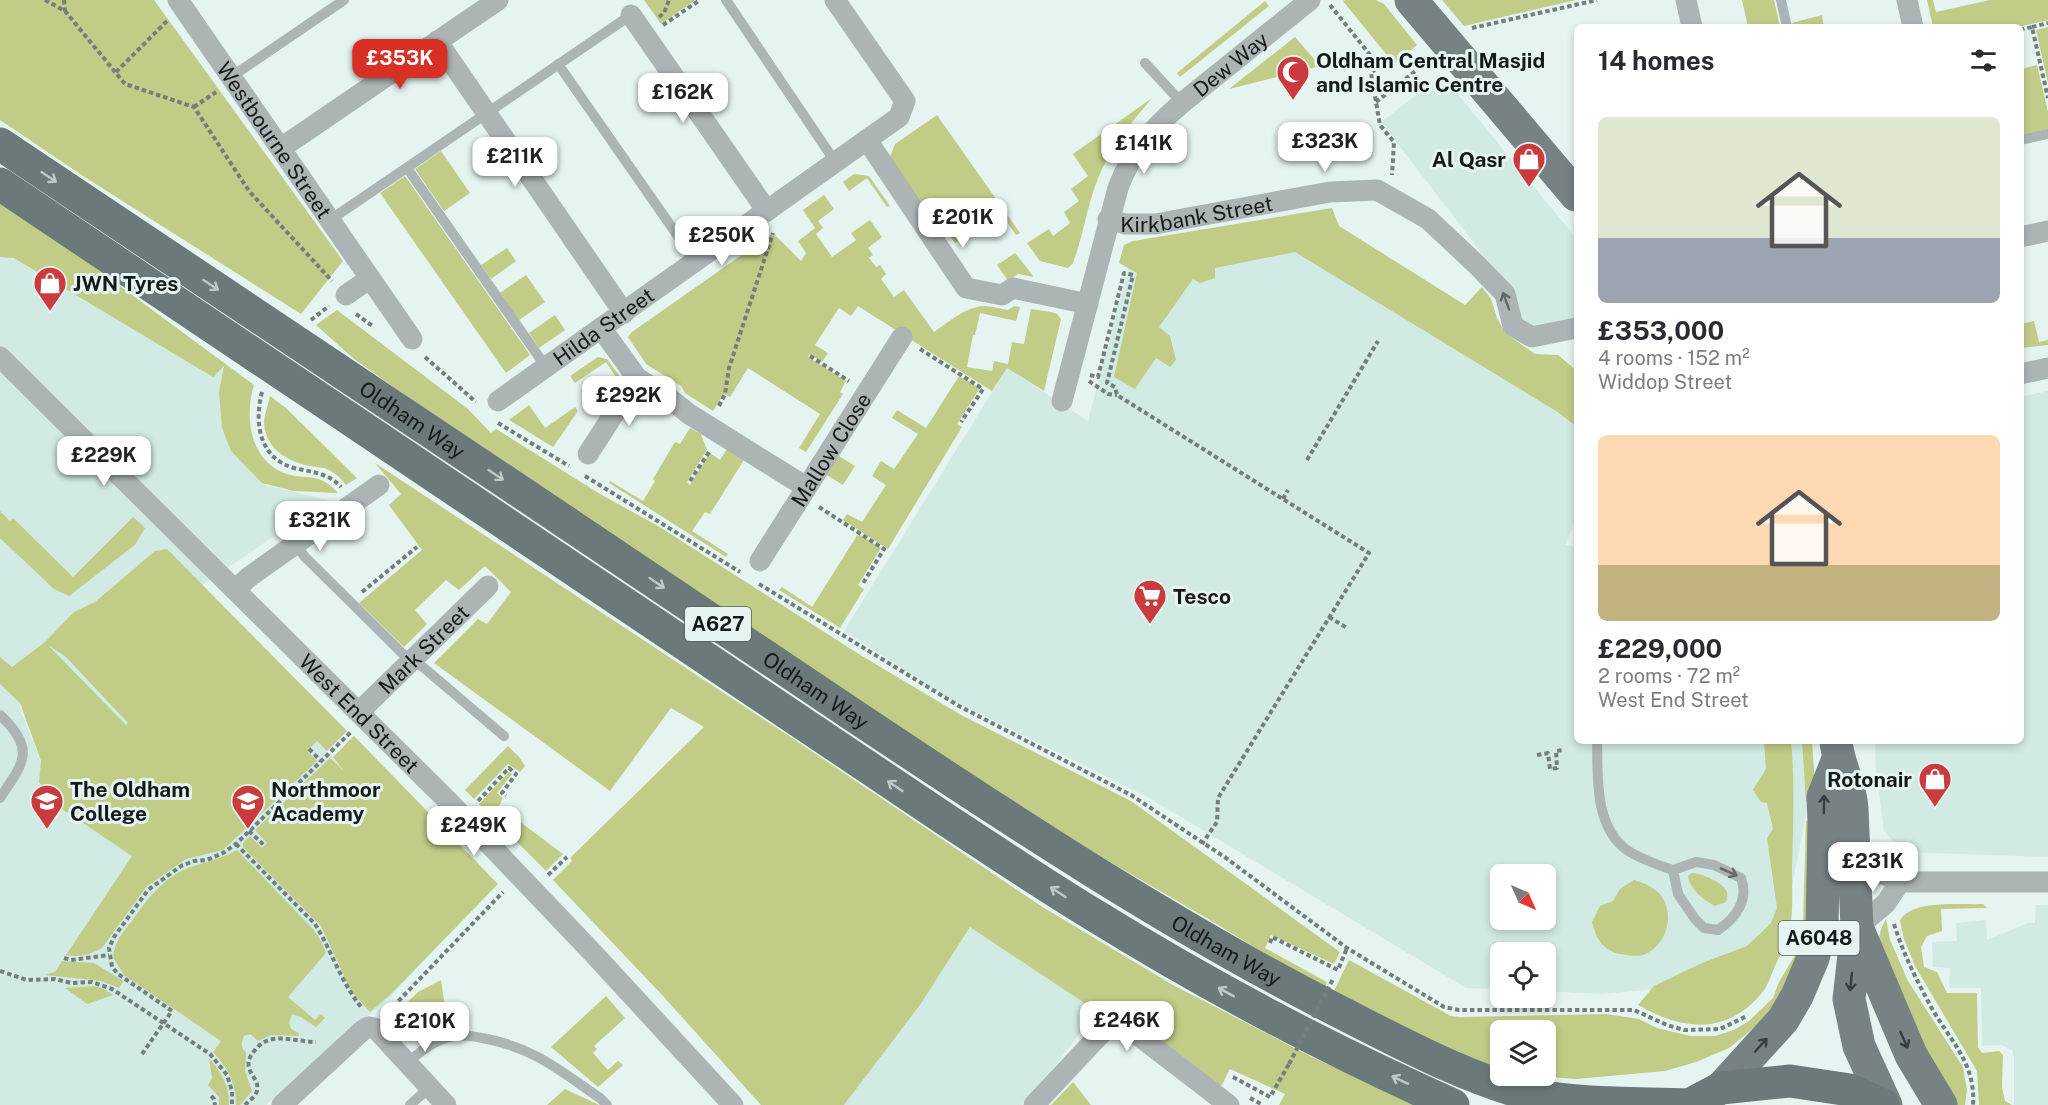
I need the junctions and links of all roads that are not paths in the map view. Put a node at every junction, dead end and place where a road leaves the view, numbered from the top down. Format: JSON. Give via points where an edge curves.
{"nodes":[{"id":1,"x":344,"y":0,"type":"edge"},
{"id":2,"x":498,"y":0,"type":"edge"},
{"id":3,"x":726,"y":0,"type":"edge"},
{"id":4,"x":835,"y":0,"type":"edge"},
{"id":5,"x":1411,"y":0,"type":"edge"},
{"id":6,"x":1686,"y":0,"type":"edge"},
{"id":7,"x":1781,"y":0,"type":"edge"},
{"id":8,"x":1907,"y":0,"type":"edge"},
{"id":9,"x":184,"y":2,"type":"edge"},
{"id":10,"x":1320,"y":2,"type":"edge"},
{"id":11,"x":631,"y":15,"type":"joint"},
{"id":12,"x":1691,"y":24,"type":"edge"},
{"id":13,"x":1786,"y":24,"type":"edge"},
{"id":14,"x":1913,"y":24,"type":"edge"},
{"id":15,"x":437,"y":41,"type":"junction"},
{"id":16,"x":1146,"y":63,"type":"dead end"},
{"id":17,"x":558,"y":64,"type":"junction"},
{"id":18,"x":226,"y":83,"type":"junction"},
{"id":19,"x":1182,"y":103,"type":"junction"},
{"id":20,"x":486,"y":112,"type":"junction"},
{"id":21,"x":2048,"y":134,"type":"edge"},
{"id":22,"x":2024,"y":139,"type":"edge"},
{"id":23,"x":867,"y":140,"type":"junction"},
{"id":24,"x":0,"y":144,"type":"edge"},
{"id":25,"x":281,"y":148,"type":"junction"},
{"id":26,"x":836,"y":163,"type":"junction"},
{"id":27,"x":407,"y":168,"type":"junction"},
{"id":28,"x":0,"y":183,"type":"edge"},
{"id":29,"x":1574,"y":193,"type":"edge"},
{"id":30,"x":771,"y":218,"type":"junction"},
{"id":31,"x":1108,"y":219,"type":"junction"},
{"id":32,"x":330,"y":220,"type":"junction"},
{"id":33,"x":2048,"y":231,"type":"edge"},
{"id":34,"x":2024,"y":236,"type":"edge"},
{"id":35,"x":696,"y":262,"type":"junction"},
{"id":36,"x":369,"y":279,"type":"junction"},
{"id":37,"x":342,"y":298,"type":"road end"},
{"id":38,"x":1088,"y":304,"type":"junction"},
{"id":39,"x":624,"y":313,"type":"junction"},
{"id":40,"x":601,"y":328,"type":"junction"},
{"id":41,"x":1574,"y":328,"type":"edge"},
{"id":42,"x":902,"y":337,"type":"road end"},
{"id":43,"x":414,"y":347,"type":"road end"},
{"id":44,"x":0,"y":357,"type":"edge"},
{"id":45,"x":546,"y":367,"type":"junction"},
{"id":46,"x":2048,"y":368,"type":"edge"},
{"id":47,"x":2024,"y":373,"type":"edge"},
{"id":48,"x":637,"y":378,"type":"junction"},
{"id":49,"x":1062,"y":401,"type":"dead end"},
{"id":50,"x":490,"y":407,"type":"road end"},
{"id":51,"x":588,"y":454,"type":"dead end"},
{"id":52,"x":378,"y":485,"type":"dead end"},
{"id":53,"x":803,"y":491,"type":"junction"},
{"id":54,"x":296,"y":545,"type":"junction"},
{"id":55,"x":755,"y":570,"type":"road end"},
{"id":56,"x":488,"y":586,"type":"dead end"},
{"id":57,"x":236,"y":589,"type":"junction"},
{"id":58,"x":412,"y":660,"type":"junction"},
{"id":59,"x":0,"y":715,"type":"edge"},
{"id":60,"x":356,"y":721,"type":"junction"},
{"id":61,"x":504,"y":736,"type":"dead end"},
{"id":62,"x":1597,"y":744,"type":"edge"},
{"id":63,"x":1837,"y":750,"type":"edge"},
{"id":64,"x":0,"y":798,"type":"edge"},
{"id":65,"x":1673,"y":870,"type":"junction"},
{"id":66,"x":1853,"y":874,"type":"junction"},
{"id":67,"x":1900,"y":882,"type":"junction"},
{"id":68,"x":2048,"y":882,"type":"edge"},
{"id":69,"x":1857,"y":927,"type":"junction"},
{"id":70,"x":407,"y":1063,"type":"junction"},
{"id":71,"x":430,"y":1087,"type":"junction"},
{"id":72,"x":1721,"y":1088,"type":"junction"},
{"id":73,"x":1228,"y":1095,"type":"edge"},
{"id":74,"x":282,"y":1105,"type":"edge"},
{"id":75,"x":410,"y":1105,"type":"edge"},
{"id":76,"x":446,"y":1105,"type":"edge"},
{"id":77,"x":606,"y":1105,"type":"edge"},
{"id":78,"x":733,"y":1105,"type":"edge"},
{"id":79,"x":1034,"y":1105,"type":"edge"},
{"id":80,"x":1453,"y":1105,"type":"edge"},
{"id":81,"x":1689,"y":1105,"type":"edge"},
{"id":82,"x":1885,"y":1105,"type":"edge"},
{"id":83,"x":1941,"y":1105,"type":"edge"}],
"edges":[{"from":1,"to":18,"type":"lane"},
{"from":2,"to":15,"type":"street"},
{"from":3,"to":26,"type":"lane"},
{"from":4,"to":23,"type":"street","name":"Hilda Street","via":[[905,101],[899,117]]},
{"from":5,"to":29,"type":"main road"},
{"from":6,"to":12,"type":"street"},
{"from":7,"to":13,"type":"lane"},
{"from":8,"to":14,"type":"street"},
{"from":9,"to":18,"type":"street","name":"Westbourne Street"},
{"from":10,"to":19,"type":"street","name":"Dew Way"},
{"from":11,"to":17,"type":"lane"},
{"from":11,"to":30,"type":"street"},
{"from":15,"to":20,"type":"street"},
{"from":15,"to":25,"type":"street"},
{"from":16,"to":19,"type":"lane"},
{"from":17,"to":20,"type":"lane"},
{"from":17,"to":35,"type":"lane"},
{"from":18,"to":25,"type":"street","name":"Westbourne Street"},
{"from":19,"to":31,"type":"street","name":"Dew Way","via":[[1137,148],[1125,169]]},
{"from":20,"to":27,"type":"lane"},
{"from":20,"to":39,"type":"street"},
{"from":21,"to":22,"type":"lane"},
{"from":23,"to":26,"type":"street","name":"Hilda Street"},
{"from":23,"to":38,"type":"street","via":[[966,288],[1002,295],[1013,288]]},
{"from":24,"to":81,"type":"highway","name":"Oldham Way","number":"A627","one_way":true,"via":[[961,787],[1185,928],[1382,1034],[1493,1082],[1532,1095],[1569,1101]]},
{"from":25,"to":32,"type":"street","name":"Westbourne Street"},
{"from":26,"to":30,"type":"street","name":"Hilda Street"},
{"from":27,"to":32,"type":"lane"},
{"from":27,"to":45,"type":"lane"},
{"from":80,"to":28,"type":"highway","name":"Oldham Way","number":"A627","one_way":true,"via":[[1240,1000],[1083,908],[928,808]]},
{"from":30,"to":35,"type":"street","name":"Hilda Street"},
{"from":31,"to":38,"type":"street","name":"Dew Way"},
{"from":41,"to":31,"type":"street","name":"Kirkbank Street","one_way":true,"via":[[1533,337],[1513,326],[1505,294],[1491,279],[1428,219],[1377,190],[1330,192],[1155,224],[1125,224]]},
{"from":32,"to":36,"type":"street","name":"Westbourne Street"},
{"from":33,"to":34,"type":"street"},
{"from":35,"to":39,"type":"street","name":"Hilda Street"},
{"from":36,"to":37,"type":"street"},
{"from":36,"to":43,"type":"street","name":"Westbourne Street"},
{"from":38,"to":49,"type":"street","name":"Dew Way"},
{"from":39,"to":40,"type":"street","name":"Hilda Street"},
{"from":40,"to":45,"type":"street","name":"Hilda Street"},
{"from":40,"to":48,"type":"street"},
{"from":42,"to":53,"type":"street","name":"Mallow Close"},
{"from":44,"to":57,"type":"street","name":"West End Street"},
{"from":45,"to":50,"type":"street","name":"Hilda Street"},
{"from":46,"to":47,"type":"street"},
{"from":48,"to":51,"type":"street"},
{"from":48,"to":53,"type":"street"},
{"from":52,"to":54,"type":"street"},
{"from":53,"to":55,"type":"street","name":"Mallow Close"},
{"from":54,"to":57,"type":"street"},
{"from":54,"to":58,"type":"lane"},
{"from":56,"to":58,"type":"street","name":"Mark Street"},
{"from":57,"to":60,"type":"street","name":"West End Street"},
{"from":58,"to":60,"type":"street","name":"Mark Street"},
{"from":58,"to":61,"type":"lane"},
{"from":59,"to":64,"type":"lane","via":[[13,728],[24,760]]},
{"from":60,"to":78,"type":"street","name":"West End Street","via":[[462,816]]},
{"from":62,"to":65,"type":"lane","via":[[1603,817],[1614,837],[1627,850]]},
{"from":63,"to":66,"type":"main road","number":"A6048","via":[[1851,792]]},
{"from":72,"to":63,"type":"main road","number":"A6048","one_way":true,"via":[[1783,1020],[1814,958],[1822,926],[1823,797]]},
{"from":65,"to":65,"type":"lane","one_way":true,"via":[[1696,862],[1714,865],[1742,878],[1742,904],[1731,921],[1718,930],[1704,928],[1678,894]]},
{"from":66,"to":67,"type":"street","via":[[1884,874]]},
{"from":66,"to":69,"type":"main road","number":"A6048"},
{"from":67,"to":68,"type":"street"},
{"from":67,"to":69,"type":"street","via":[[1886,903]]},
{"from":69,"to":82,"type":"main road","number":"A6048","one_way":true,"via":[[1849,999],[1859,1046]]},
{"from":69,"to":83,"type":"main road","one_way":true,"via":[[1911,1055]]},
{"from":70,"to":71,"type":"street"},
{"from":70,"to":74,"type":"street","via":[[370,1019],[369,1027]]},
{"from":70,"to":77,"type":"lane","via":[[426,1047],[450,1036],[506,1042],[540,1056]]},
{"from":71,"to":75,"type":"lane"},
{"from":71,"to":76,"type":"street"},
{"from":72,"to":81,"type":"highway","number":"A627"},
{"from":72,"to":82,"type":"highway","number":"A627","via":[[1790,1081],[1850,1090]]},
{"from":73,"to":79,"type":"street","via":[[1118,1020]]}]}
